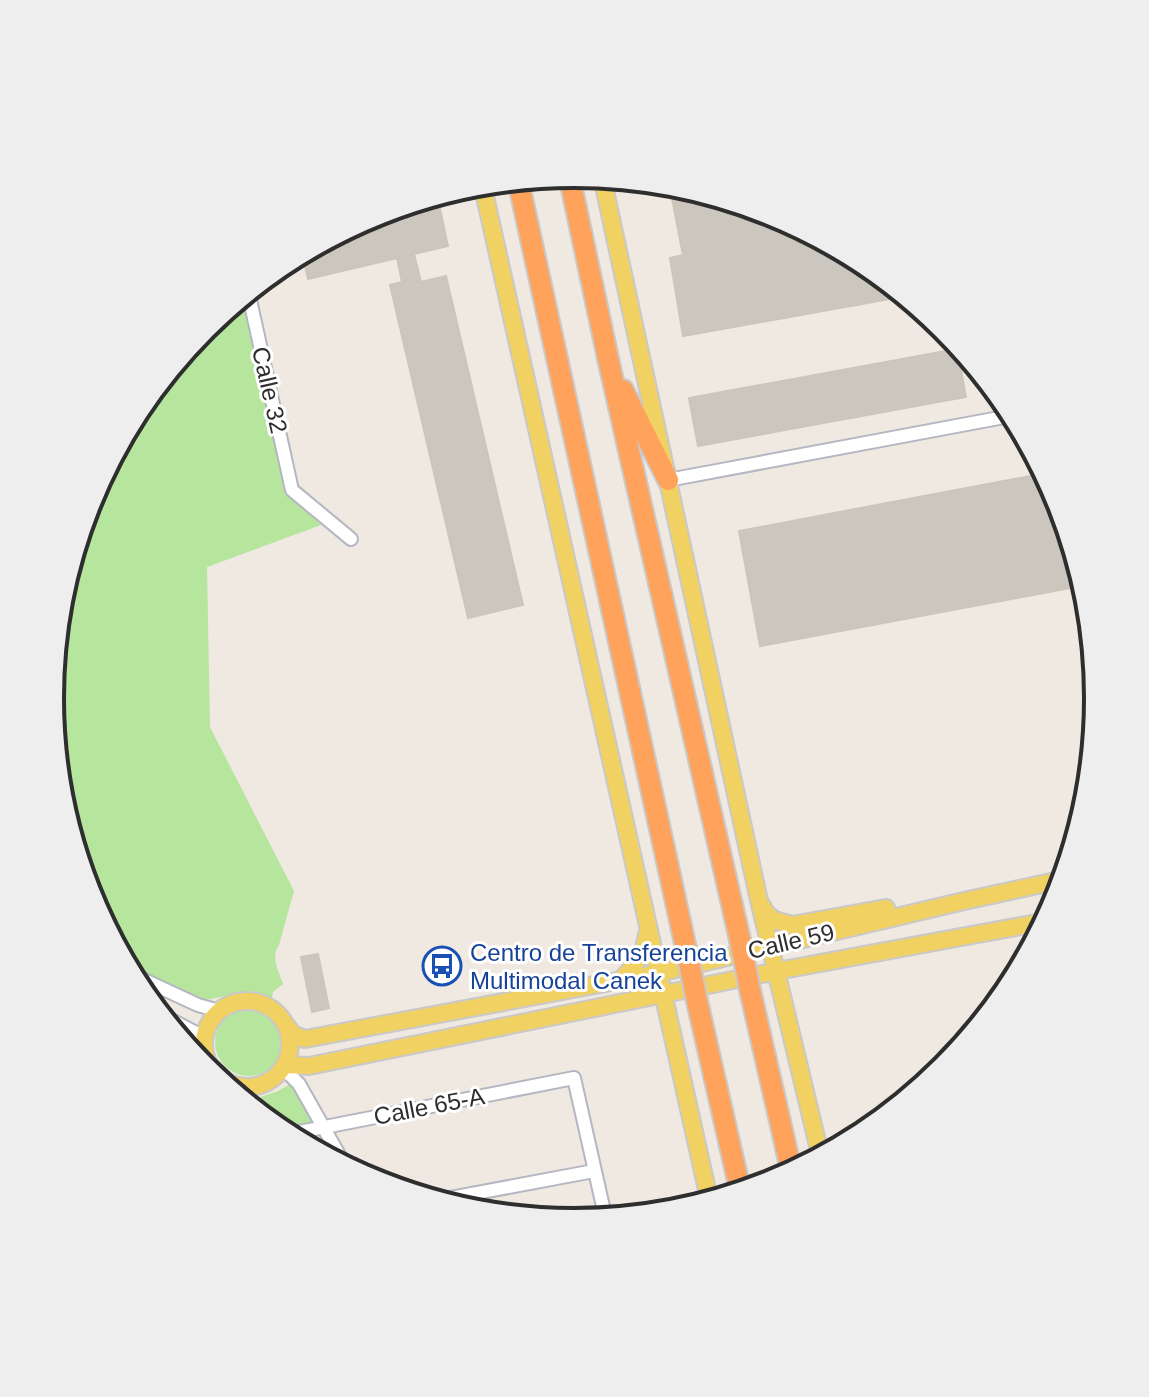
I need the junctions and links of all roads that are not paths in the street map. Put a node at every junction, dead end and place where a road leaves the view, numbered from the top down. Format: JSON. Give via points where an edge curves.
{"nodes":[{"id":1,"x":572,"y":188,"type":"edge"},
{"id":2,"x":605,"y":189,"type":"edge"},
{"id":3,"x":520,"y":191,"type":"edge"},
{"id":4,"x":485,"y":196,"type":"edge"},
{"id":5,"x":251,"y":304,"type":"edge"},
{"id":6,"x":609,"y":363,"type":"junction"},
{"id":7,"x":1001,"y":418,"type":"edge"},
{"id":8,"x":668,"y":480,"type":"junction"},
{"id":9,"x":351,"y":539,"type":"dead end"},
{"id":10,"x":1051,"y":882,"type":"edge"},
{"id":11,"x":758,"y":896,"type":"junction"},
{"id":12,"x":964,"y":901,"type":"junction"},
{"id":13,"x":648,"y":924,"type":"junction"},
{"id":14,"x":1032,"y":924,"type":"edge"},
{"id":15,"x":770,"y":946,"type":"junction"},
{"id":16,"x":777,"y":971,"type":"junction"},
{"id":17,"x":659,"y":973,"type":"junction"},
{"id":18,"x":621,"y":980,"type":"junction"},
{"id":19,"x":151,"y":983,"type":"edge"},
{"id":20,"x":663,"y":994,"type":"junction"},
{"id":21,"x":219,"y":1011,"type":"junction"},
{"id":22,"x":285,"y":1024,"type":"junction"},
{"id":23,"x":184,"y":1026,"type":"edge"},
{"id":24,"x":204,"y":1037,"type":"junction"},
{"id":25,"x":204,"y":1049,"type":"edge"},
{"id":26,"x":284,"y":1066,"type":"junction"},
{"id":27,"x":244,"y":1087,"type":"edge"},
{"id":28,"x":323,"y":1126,"type":"junction"},
{"id":29,"x":303,"y":1131,"type":"edge"},
{"id":30,"x":818,"y":1147,"type":"edge"},
{"id":31,"x":336,"y":1150,"type":"edge"},
{"id":32,"x":789,"y":1161,"type":"edge"},
{"id":33,"x":594,"y":1171,"type":"junction"},
{"id":34,"x":738,"y":1182,"type":"edge"},
{"id":35,"x":707,"y":1192,"type":"edge"},
{"id":36,"x":461,"y":1196,"type":"edge"},
{"id":37,"x":603,"y":1208,"type":"edge"}],
"edges":[{"from":1,"to":6,"type":"highway"},
{"from":2,"to":8,"type":"main road"},
{"from":3,"to":34,"type":"highway","bridge":true},
{"from":4,"to":13,"type":"main road"},
{"from":5,"to":9,"type":"street","name":"Calle 32","via":[[292,490]]},
{"from":6,"to":8,"type":"highway"},
{"from":6,"to":32,"type":"highway","bridge":true},
{"from":7,"to":8,"type":"street"},
{"from":8,"to":11,"type":"main road"},
{"from":10,"to":12,"type":"main road","name":"Calle 59"},
{"from":11,"to":12,"type":"main road","via":[[774,920],[792,925]]},
{"from":11,"to":15,"type":"main road"},
{"from":12,"to":15,"type":"main road","name":"Calle 59"},
{"from":13,"to":17,"type":"main road"},
{"from":13,"to":18,"type":"main road","via":[[643,952]]},
{"from":14,"to":16,"type":"main road","name":"Calle 59"},
{"from":15,"to":16,"type":"main road"},
{"from":15,"to":17,"type":"main road","name":"Calle 59"},
{"from":16,"to":20,"type":"main road","name":"Calle 59"},
{"from":16,"to":30,"type":"main road"},
{"from":17,"to":18,"type":"main road","name":"Calle 59"},
{"from":17,"to":20,"type":"main road"},
{"from":18,"to":22,"type":"main road","name":"Calle 59","via":[[305,1039]]},
{"from":19,"to":21,"type":"street"},
{"from":20,"to":26,"type":"main road","name":"Calle 59","via":[[309,1066]]},
{"from":20,"to":35,"type":"main road"},
{"from":21,"to":22,"type":"main road","via":[[242,1001],[255,1002]]},
{"from":21,"to":24,"type":"main road"},
{"from":22,"to":26,"type":"main road","via":[[290,1051]]},
{"from":23,"to":24,"type":"street"},
{"from":24,"to":25,"type":"main road"},
{"from":26,"to":27,"type":"main road","via":[[265,1083]]},
{"from":26,"to":28,"type":"street"},
{"from":28,"to":29,"type":"street","name":"Calle 65-A"},
{"from":28,"to":31,"type":"street"},
{"from":28,"to":33,"type":"street","name":"Calle 65-A","via":[[574,1078]]},
{"from":33,"to":36,"type":"street"},
{"from":33,"to":37,"type":"street"}]}
